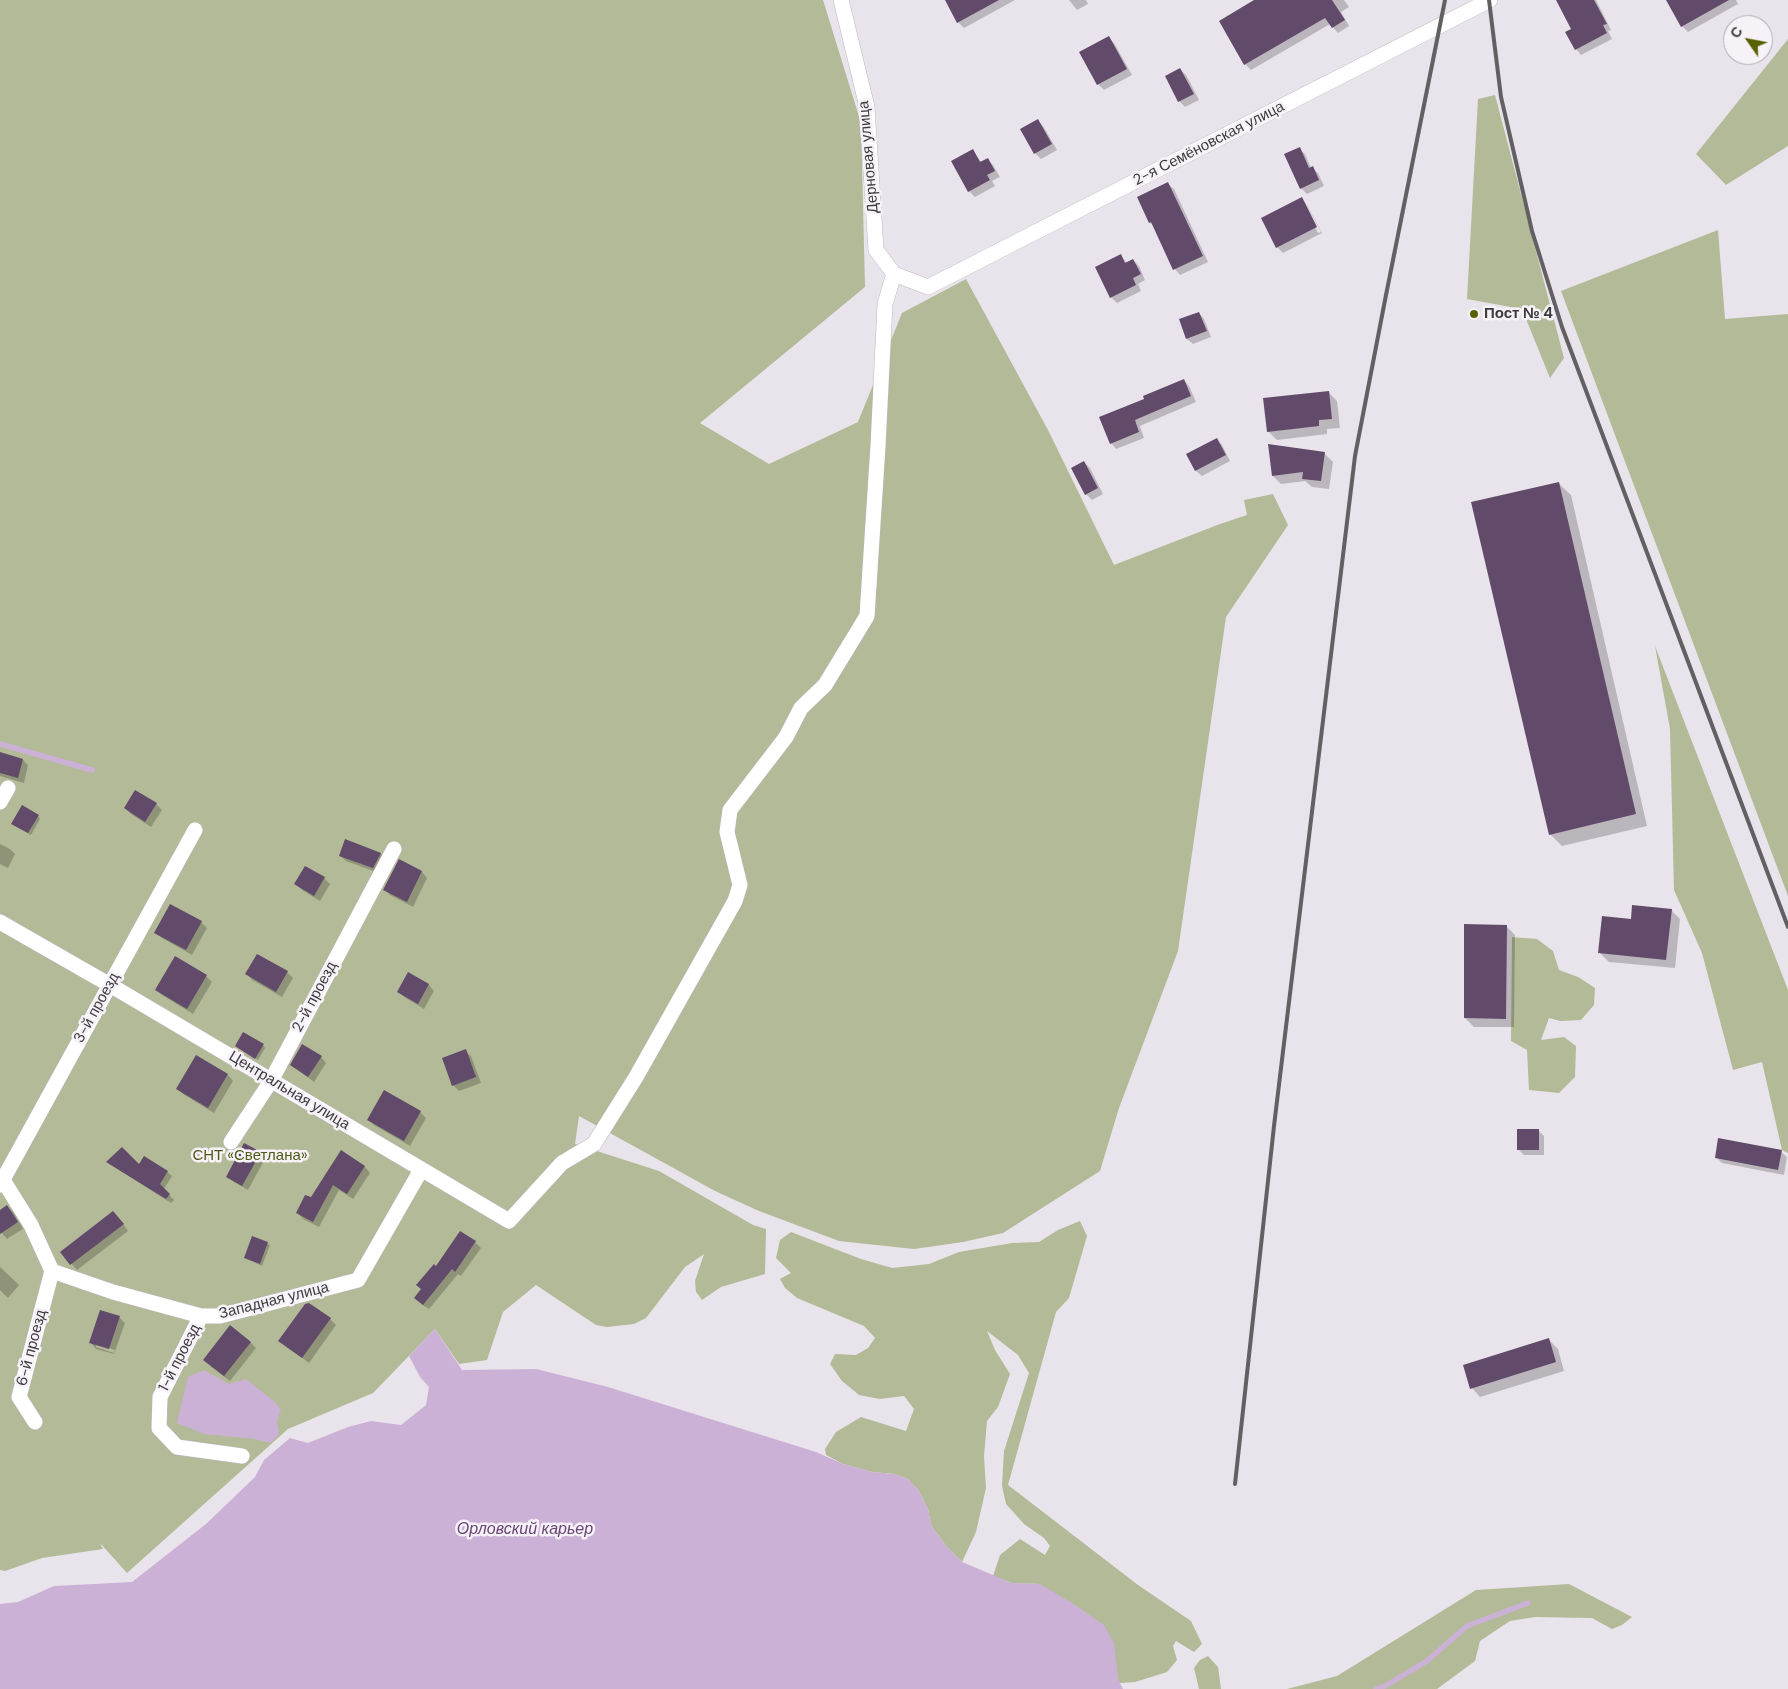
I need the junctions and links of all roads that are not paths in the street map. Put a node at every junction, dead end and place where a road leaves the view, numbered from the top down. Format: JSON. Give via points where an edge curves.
{"nodes":[{"id":1,"x":842,"y":0,"type":"edge"},
{"id":2,"x":1490,"y":0,"type":"edge"},
{"id":3,"x":894,"y":274,"type":"junction"},
{"id":4,"x":8,"y":788,"type":"dead end"},
{"id":5,"x":0,"y":802,"type":"edge"},
{"id":6,"x":195,"y":830,"type":"dead end"},
{"id":7,"x":394,"y":848,"type":"dead end"},
{"id":8,"x":0,"y":922,"type":"edge"},
{"id":9,"x":110,"y":984,"type":"junction"},
{"id":10,"x":271,"y":1081,"type":"junction"},
{"id":11,"x":231,"y":1142,"type":"dead end"},
{"id":12,"x":421,"y":1170,"type":"junction"},
{"id":13,"x":2,"y":1183,"type":"edge"},
{"id":14,"x":52,"y":1272,"type":"junction"},
{"id":15,"x":201,"y":1316,"type":"junction"},
{"id":16,"x":35,"y":1422,"type":"dead end"},
{"id":17,"x":242,"y":1456,"type":"dead end"}],
"edges":[{"from":1,"to":3,"type":"street","name":"Дерновая улица","via":[[867,107],[876,250]]},
{"from":2,"to":3,"type":"street","name":"2-я Семёновская улица","via":[[928,287]]},
{"from":3,"to":12,"type":"street","name":"Центральная улица","via":[[885,304],[867,616],[825,685],[801,708],[786,737],[730,810],[727,832],[740,885],[735,901],[636,1077],[594,1144],[562,1163],[509,1221]]},
{"from":4,"to":5,"type":"street"},
{"from":6,"to":9,"type":"street","name":"3-й проезд"},
{"from":7,"to":10,"type":"street","name":"2-й проезд"},
{"from":8,"to":9,"type":"street","name":"Центральная улица"},
{"from":9,"to":10,"type":"street","name":"Центральная улица"},
{"from":9,"to":13,"type":"street","name":"3-й проезд"},
{"from":10,"to":11,"type":"street","name":"2-й проезд"},
{"from":10,"to":12,"type":"street","name":"Центральная улица"},
{"from":12,"to":15,"type":"street","name":"Западная улица","via":[[358,1280],[220,1316]]},
{"from":13,"to":14,"type":"street","via":[[31,1225]]},
{"from":14,"to":15,"type":"street","name":"Западная улица"},
{"from":14,"to":16,"type":"street","name":"6-й проезд","via":[[19,1397]]},
{"from":15,"to":17,"type":"street","name":"1-й проезд","via":[[160,1397],[160,1428],[177,1447]]}]}
